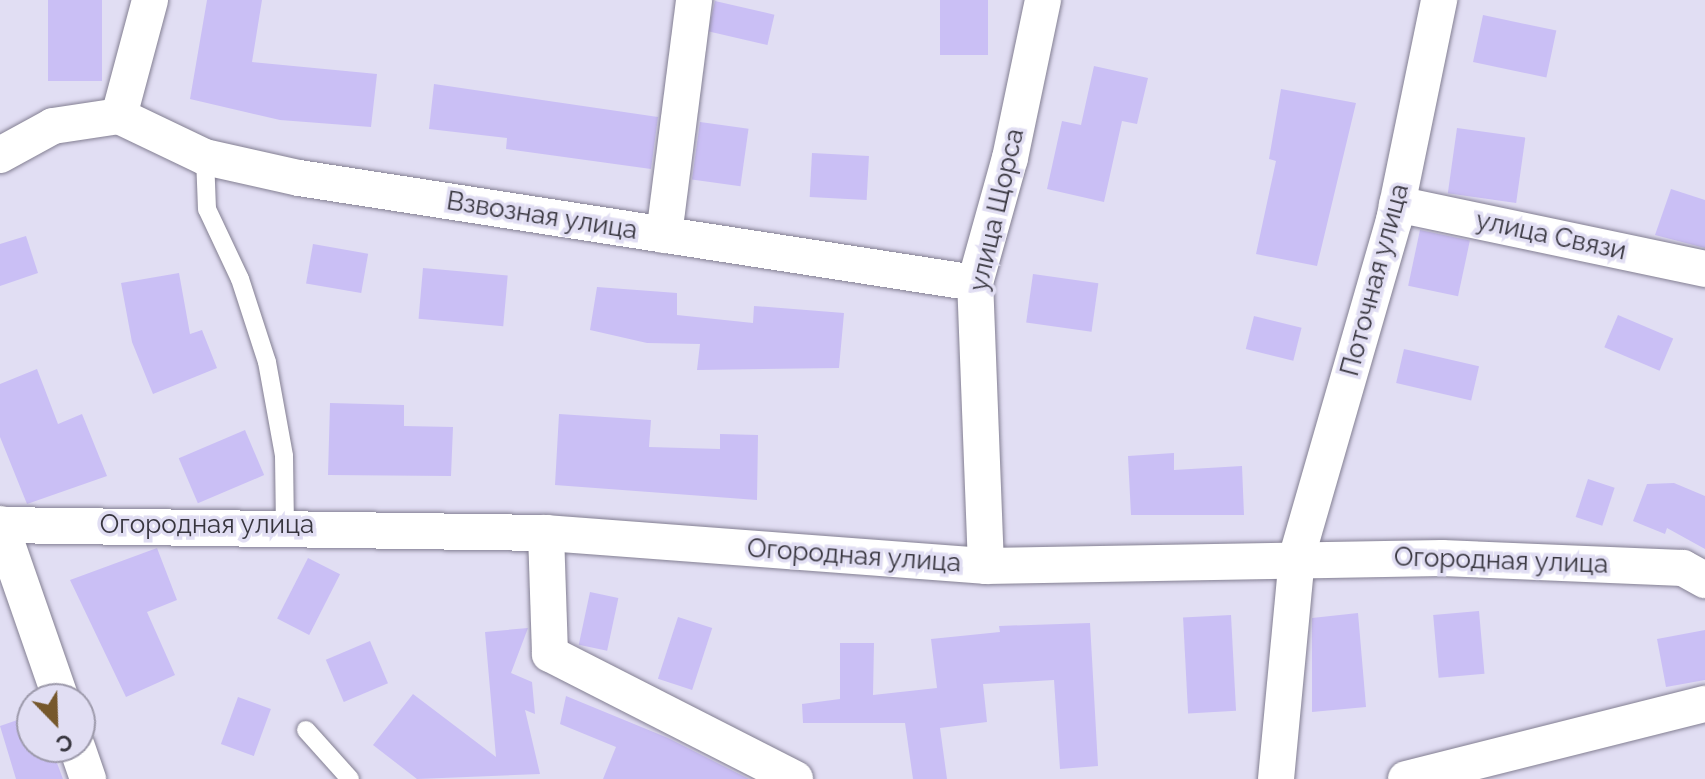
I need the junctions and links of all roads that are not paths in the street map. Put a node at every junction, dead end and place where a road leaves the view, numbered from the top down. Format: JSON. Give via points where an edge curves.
{"nodes":[{"id":1,"x":150,"y":0,"type":"edge"},
{"id":2,"x":694,"y":0,"type":"edge"},
{"id":3,"x":1043,"y":0,"type":"edge"},
{"id":4,"x":1439,"y":0,"type":"edge"},
{"id":5,"x":119,"y":116,"type":"junction"},
{"id":6,"x":0,"y":155,"type":"edge"},
{"id":7,"x":205,"y":157,"type":"junction"},
{"id":8,"x":1397,"y":204,"type":"junction"},
{"id":9,"x":664,"y":235,"type":"junction"},
{"id":10,"x":1705,"y":269,"type":"edge"},
{"id":11,"x":975,"y":283,"type":"junction"},
{"id":12,"x":285,"y":524,"type":"junction"},
{"id":13,"x":0,"y":525,"type":"edge"},
{"id":14,"x":546,"y":533,"type":"junction"},
{"id":15,"x":1297,"y":556,"type":"junction"},
{"id":16,"x":986,"y":566,"type":"junction"},
{"id":17,"x":1705,"y":580,"type":"edge"},
{"id":18,"x":55,"y":683,"type":"edge"},
{"id":19,"x":1705,"y":704,"type":"edge"},
{"id":20,"x":306,"y":730,"type":"dead end"},
{"id":21,"x":350,"y":779,"type":"edge"},
{"id":22,"x":795,"y":779,"type":"edge"},
{"id":23,"x":1276,"y":779,"type":"edge"},
{"id":24,"x":1406,"y":779,"type":"edge"}],
"edges":[{"from":1,"to":5,"type":"street"},
{"from":2,"to":9,"type":"street"},
{"from":3,"to":11,"type":"street","name":"улица Щорса","via":[[1010,158]]},
{"from":4,"to":8,"type":"street","name":"Поточная улица"},
{"from":5,"to":6,"type":"street","via":[[53,126]]},
{"from":5,"to":7,"type":"street","name":"Взвозная улица"},
{"from":7,"to":9,"type":"street","name":"Взвозная улица","via":[[299,178]]},
{"from":7,"to":12,"type":"lane","via":[[207,209],[240,279],[267,362],[284,456]]},
{"from":8,"to":10,"type":"street","name":"улица Связи"},
{"from":8,"to":15,"type":"street","name":"Поточная улица"},
{"from":9,"to":11,"type":"street","name":"Взвозная улица"},
{"from":11,"to":16,"type":"street","name":"улица Щорса"},
{"from":12,"to":13,"type":"street","name":"Огородная улица"},
{"from":12,"to":14,"type":"street","name":"Огородная улица"},
{"from":13,"to":18,"type":"street"},
{"from":14,"to":16,"type":"street","name":"Огородная улица"},
{"from":14,"to":22,"type":"street","via":[[550,654]]},
{"from":15,"to":16,"type":"street","name":"Огородная улица"},
{"from":15,"to":17,"type":"street","name":"Огородная улица","via":[[1683,568]]},
{"from":15,"to":23,"type":"street","name":"Поточная улица"},
{"from":19,"to":24,"type":"street"},
{"from":20,"to":21,"type":"lane"}]}
